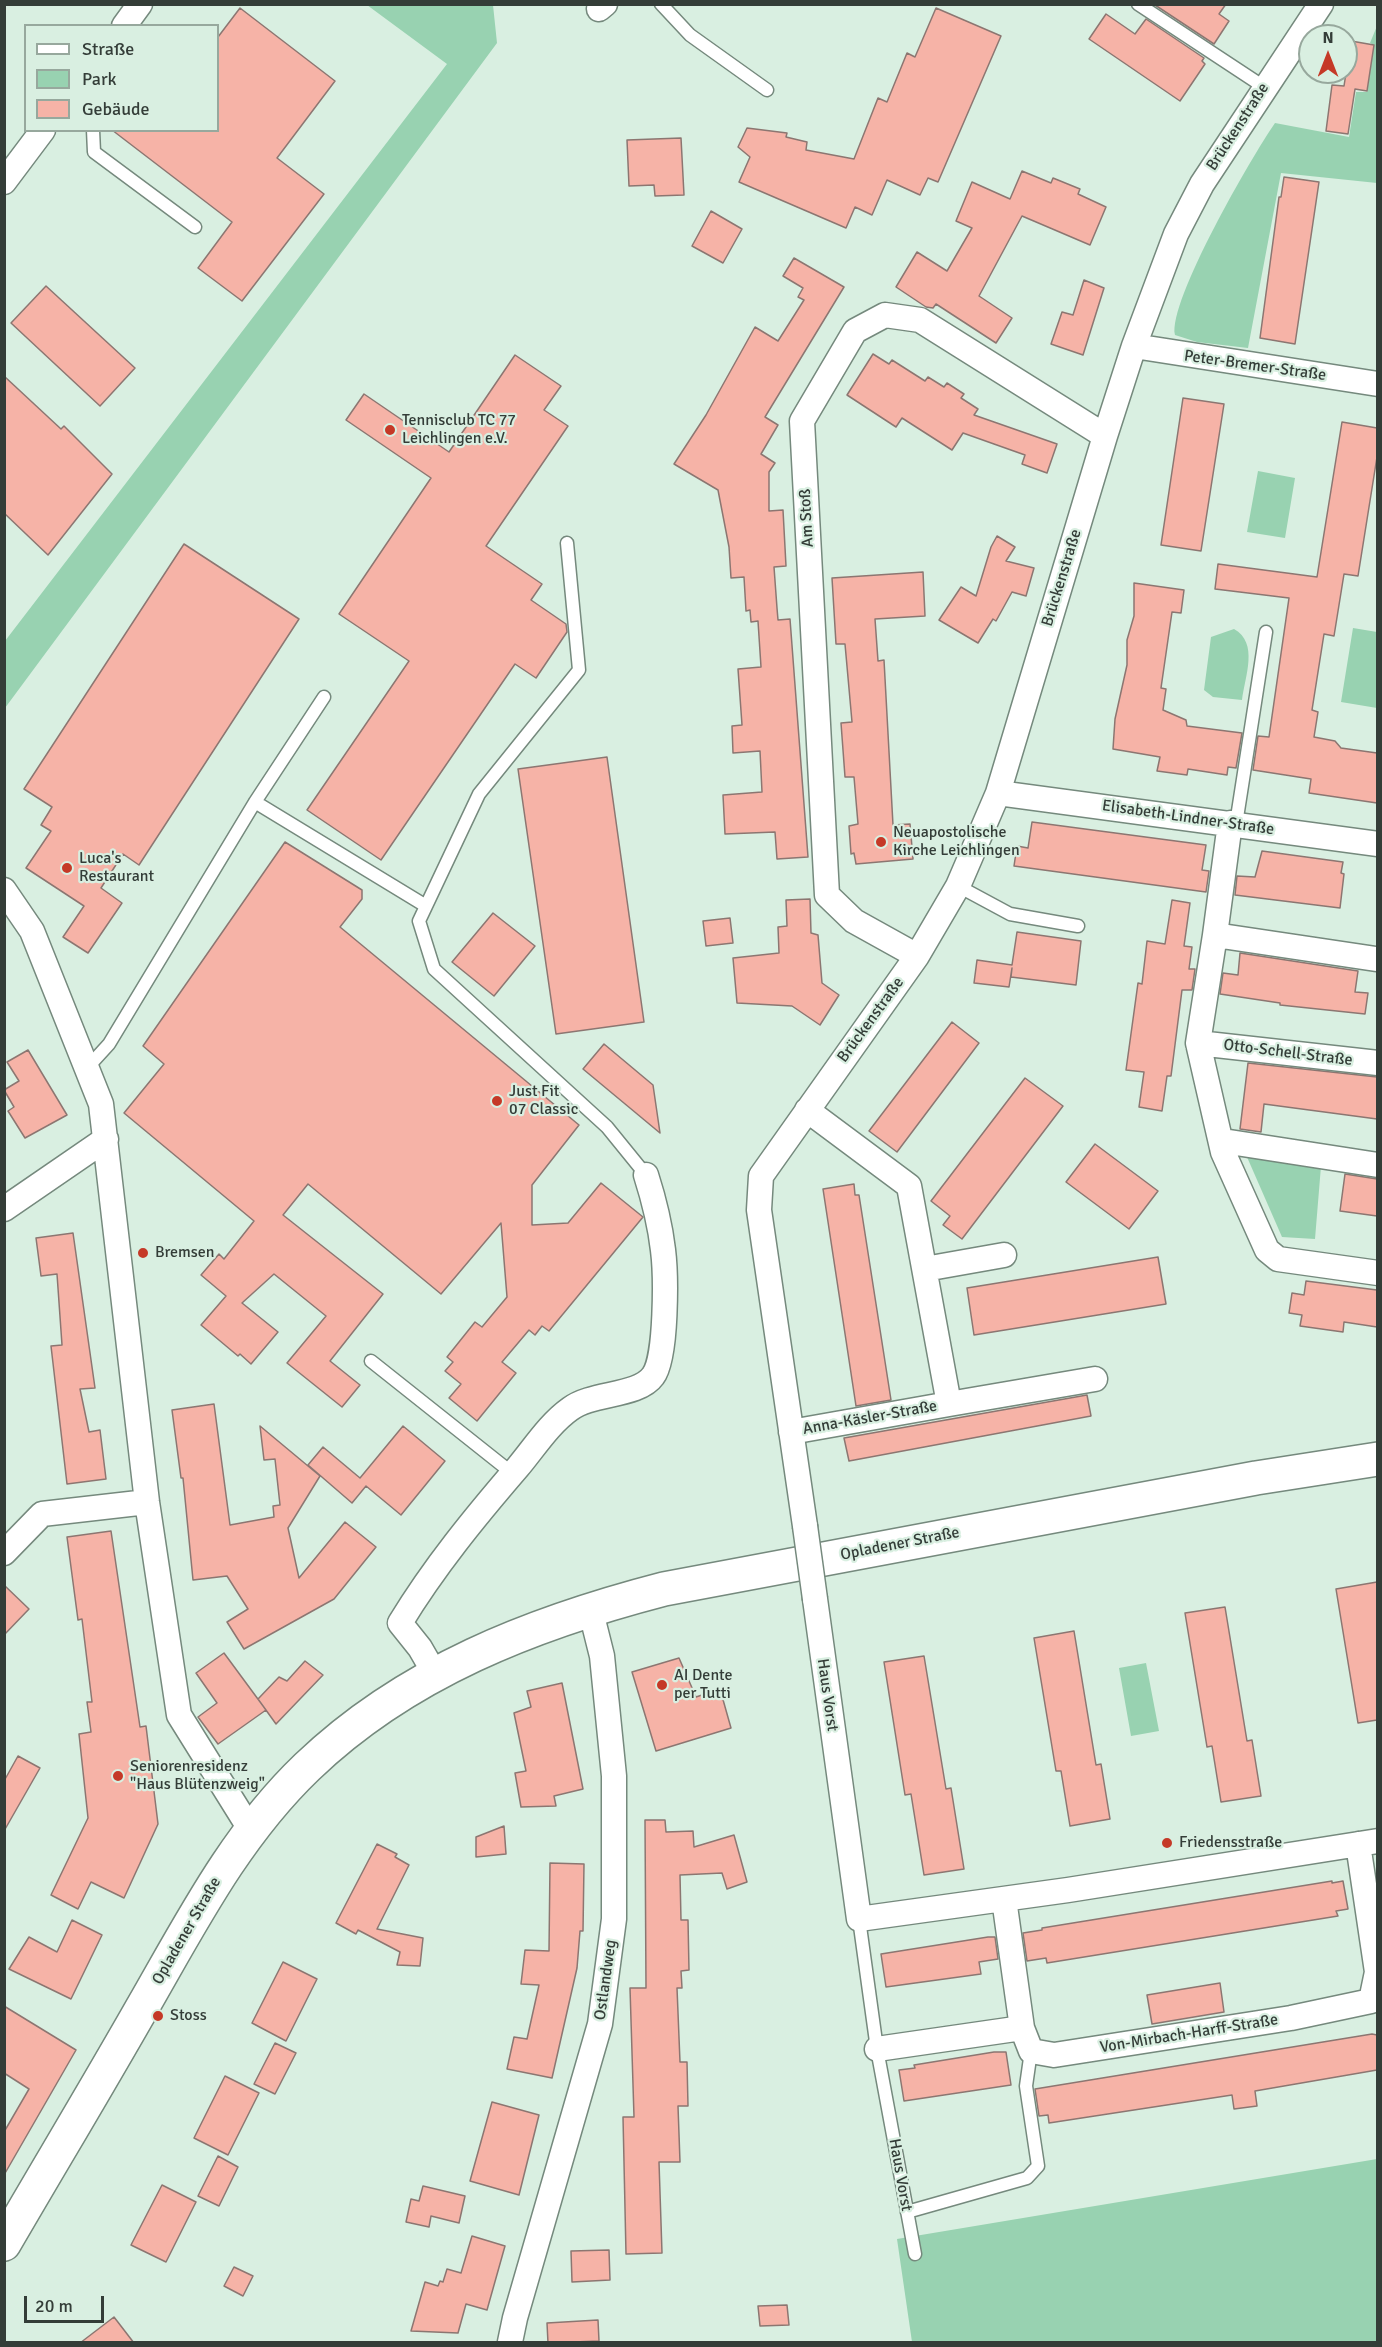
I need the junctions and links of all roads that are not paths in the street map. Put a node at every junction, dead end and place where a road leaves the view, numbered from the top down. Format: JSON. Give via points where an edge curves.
{"nodes":[{"id":1,"x":140,"y":4,"type":"edge"},
{"id":2,"x":661,"y":4,"type":"edge"},
{"id":3,"x":1321,"y":4,"type":"edge"},
{"id":4,"x":1146,"y":7,"type":"edge"},
{"id":5,"x":125,"y":24,"type":"edge"},
{"id":6,"x":1264,"y":87,"type":"junction"},
{"id":7,"x":767,"y":90,"type":"dead end"},
{"id":8,"x":42,"y":132,"type":"edge"},
{"id":9,"x":93,"y":132,"type":"edge"},
{"id":10,"x":4,"y":182,"type":"edge"},
{"id":11,"x":195,"y":227,"type":"dead end"},
{"id":12,"x":1134,"y":346,"type":"junction"},
{"id":13,"x":1377,"y":384,"type":"edge"},
{"id":14,"x":1105,"y":436,"type":"junction"},
{"id":15,"x":567,"y":543,"type":"dead end"},
{"id":16,"x":1266,"y":633,"type":"dead end"},
{"id":17,"x":324,"y":697,"type":"dead end"},
{"id":18,"x":998,"y":793,"type":"junction"},
{"id":19,"x":255,"y":802,"type":"junction"},
{"id":20,"x":1233,"y":824,"type":"junction"},
{"id":21,"x":1377,"y":844,"type":"edge"},
{"id":22,"x":958,"y":886,"type":"junction"},
{"id":23,"x":4,"y":890,"type":"edge"},
{"id":24,"x":426,"y":906,"type":"junction"},
{"id":25,"x":1078,"y":926,"type":"dead end"},
{"id":26,"x":1215,"y":935,"type":"junction"},
{"id":27,"x":917,"y":956,"type":"junction"},
{"id":28,"x":1376,"y":959,"type":"dead end"},
{"id":29,"x":1198,"y":1043,"type":"junction"},
{"id":30,"x":1377,"y":1063,"type":"edge"},
{"id":31,"x":88,"y":1067,"type":"junction"},
{"id":32,"x":807,"y":1110,"type":"junction"},
{"id":33,"x":106,"y":1139,"type":"junction"},
{"id":34,"x":784,"y":1141,"type":"joint"},
{"id":35,"x":1223,"y":1141,"type":"junction"},
{"id":36,"x":1377,"y":1165,"type":"edge"},
{"id":37,"x":646,"y":1175,"type":"joint"},
{"id":38,"x":4,"y":1209,"type":"edge"},
{"id":39,"x":1004,"y":1255,"type":"dead end"},
{"id":40,"x":925,"y":1269,"type":"junction"},
{"id":41,"x":1377,"y":1273,"type":"edge"},
{"id":42,"x":370,"y":1361,"type":"dead end"},
{"id":43,"x":1095,"y":1379,"type":"dead end"},
{"id":44,"x":949,"y":1404,"type":"junction"},
{"id":45,"x":791,"y":1432,"type":"junction"},
{"id":46,"x":1377,"y":1459,"type":"edge"},
{"id":47,"x":512,"y":1473,"type":"junction"},
{"id":48,"x":147,"y":1502,"type":"junction"},
{"id":49,"x":4,"y":1552,"type":"edge"},
{"id":50,"x":590,"y":1608,"type":"junction"},
{"id":51,"x":435,"y":1674,"type":"junction"},
{"id":52,"x":250,"y":1829,"type":"junction"},
{"id":53,"x":1368,"y":1843,"type":"edge"},
{"id":54,"x":1004,"y":1899,"type":"junction"},
{"id":55,"x":859,"y":1919,"type":"junction"},
{"id":56,"x":1374,"y":2001,"type":"edge"},
{"id":57,"x":1022,"y":2028,"type":"junction"},
{"id":58,"x":877,"y":2049,"type":"junction"},
{"id":59,"x":1031,"y":2051,"type":"junction"},
{"id":60,"x":907,"y":2212,"type":"junction"},
{"id":61,"x":4,"y":2244,"type":"edge"},
{"id":62,"x":915,"y":2253,"type":"dead end"},
{"id":63,"x":510,"y":2343,"type":"edge"}],
"edges":[{"from":1,"to":5,"type":"street"},
{"from":2,"to":7,"type":"lane","via":[[690,35]]},
{"from":3,"to":6,"type":"street","name":"Brückenstraße"},
{"from":4,"to":6,"type":"lane"},
{"from":6,"to":12,"type":"street","name":"Brückenstraße","via":[[1181,224]]},
{"from":8,"to":10,"type":"street"},
{"from":9,"to":11,"type":"lane","via":[[94,152]]},
{"from":12,"to":13,"type":"street","name":"Peter-Bremer-Straße"},
{"from":12,"to":14,"type":"street","name":"Brückenstraße"},
{"from":14,"to":18,"type":"street","name":"Brückenstraße"},
{"from":14,"to":27,"type":"street","name":"Am Stoß","via":[[920,320],[885,315],[855,331],[802,421],[827,895],[854,921]]},
{"from":15,"to":24,"type":"lane","via":[[579,670],[479,794]]},
{"from":16,"to":20,"type":"lane"},
{"from":17,"to":19,"type":"lane"},
{"from":18,"to":20,"type":"street","name":"Elisabeth-Lindner-Straße"},
{"from":18,"to":22,"type":"street","name":"Brückenstraße"},
{"from":19,"to":24,"type":"lane"},
{"from":19,"to":31,"type":"lane","via":[[109,1044]]},
{"from":20,"to":21,"type":"street","name":"Elisabeth-Lindner-Straße"},
{"from":20,"to":26,"type":"street","name":"Otto-Schell-Straße"},
{"from":22,"to":25,"type":"lane","via":[[1010,914]]},
{"from":22,"to":27,"type":"street","name":"Brückenstraße"},
{"from":23,"to":31,"type":"street","via":[[32,932]]},
{"from":24,"to":37,"type":"lane","via":[[420,921],[434,969],[607,1127]]},
{"from":26,"to":28,"type":"street"},
{"from":26,"to":29,"type":"street","name":"Otto-Schell-Straße"},
{"from":27,"to":32,"type":"street","name":"Brückenstraße"},
{"from":29,"to":30,"type":"street","name":"Otto-Schell-Straße"},
{"from":29,"to":35,"type":"street","name":"Otto-Schell-Straße"},
{"from":31,"to":33,"type":"street","via":[[101,1104]]},
{"from":32,"to":34,"type":"street","name":"Brückenstraße"},
{"from":32,"to":40,"type":"street","name":"Anna-Käsler-Straße","via":[[909,1186]]},
{"from":33,"to":38,"type":"street"},
{"from":33,"to":48,"type":"street"},
{"from":34,"to":45,"type":"street","name":"Haus Vorst","via":[[761,1176],[759,1210]]},
{"from":35,"to":36,"type":"street"},
{"from":35,"to":41,"type":"street","name":"Otto-Schell-Straße","via":[[1223,1152],[1267,1250],[1278,1259]]},
{"from":37,"to":47,"type":"street","via":[[663,1253],[660,1362],[653,1377],[639,1387],[590,1398],[569,1409]]},
{"from":39,"to":40,"type":"street"},
{"from":40,"to":44,"type":"street","name":"Anna-Käsler-Straße"},
{"from":42,"to":47,"type":"lane"},
{"from":43,"to":44,"type":"street","name":"Anna-Käsler-Straße"},
{"from":44,"to":45,"type":"street","name":"Anna-Käsler-Straße"},
{"from":45,"to":55,"type":"street","name":"Haus Vorst","bridge":true},
{"from":46,"to":50,"type":"main road","name":"Opladener Straße","via":[[709,1580]]},
{"from":47,"to":51,"type":"street","via":[[422,1587],[400,1623]]},
{"from":48,"to":49,"type":"street","via":[[42,1514]]},
{"from":48,"to":52,"type":"street","via":[[179,1715]]},
{"from":50,"to":51,"type":"main road","name":"Opladener Straße","via":[[495,1644]]},
{"from":50,"to":63,"type":"street","name":"Ostlandweg","via":[[602,1656],[614,1776],[614,1919],[600,2024]]},
{"from":51,"to":52,"type":"main road","name":"Opladener Straße","via":[[369,1715],[306,1767]]},
{"from":52,"to":61,"type":"main road","name":"Opladener Straße","via":[[184,1931]]},
{"from":53,"to":54,"type":"street"},
{"from":53,"to":56,"type":"street","name":"Von-Mirbach-Harff-Straße","via":[[1377,1972]]},
{"from":54,"to":55,"type":"street"},
{"from":54,"to":57,"type":"street"},
{"from":55,"to":58,"type":"lane","name":"Haus Vorst"},
{"from":56,"to":59,"type":"street","name":"Von-Mirbach-Harff-Straße","via":[[1054,2055]]},
{"from":57,"to":58,"type":"street"},
{"from":57,"to":59,"type":"street"},
{"from":58,"to":60,"type":"lane","name":"Haus Vorst"},
{"from":59,"to":60,"type":"lane","via":[[1026,2086],[1038,2166],[1027,2178]]},
{"from":60,"to":62,"type":"lane","name":"Haus Vorst"}]}
